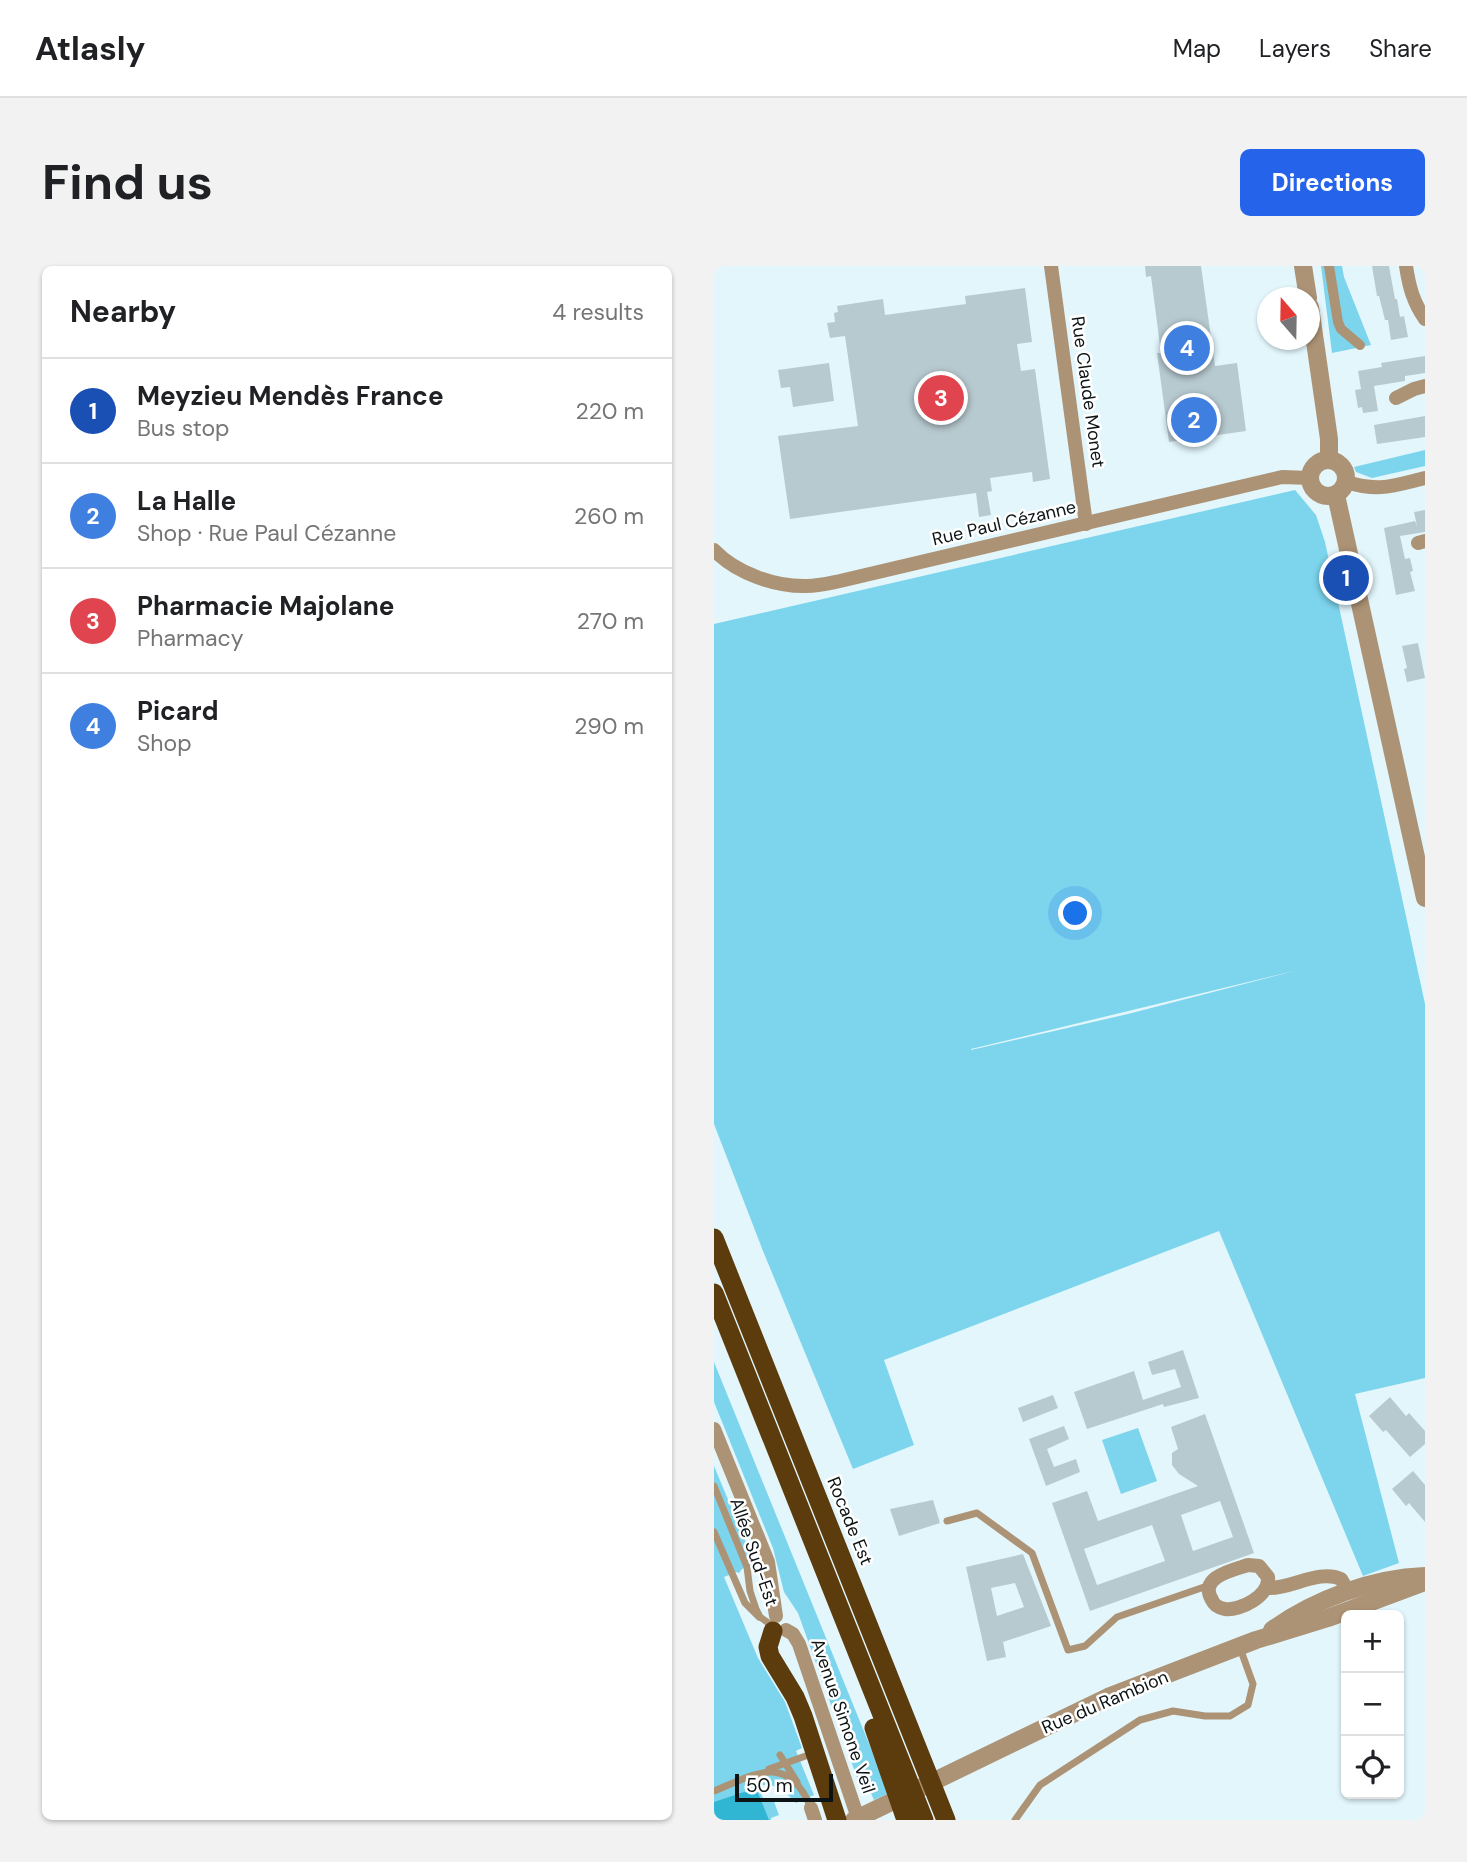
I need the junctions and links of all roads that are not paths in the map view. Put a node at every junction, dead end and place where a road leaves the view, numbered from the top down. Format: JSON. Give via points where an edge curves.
{"nodes":[{"id":1,"x":1051,"y":266,"type":"edge"},
{"id":2,"x":1303,"y":266,"type":"edge"},
{"id":3,"x":1329,"y":266,"type":"edge"},
{"id":4,"x":1406,"y":266,"type":"edge"},
{"id":5,"x":1306,"y":287,"type":"edge"},
{"id":6,"x":1425,"y":319,"type":"edge"},
{"id":7,"x":1360,"y":345,"type":"dead end"},
{"id":8,"x":1316,"y":350,"type":"edge"},
{"id":9,"x":1425,"y":386,"type":"edge"},
{"id":10,"x":1396,"y":398,"type":"dead end"},
{"id":11,"x":1329,"y":460,"type":"junction"},
{"id":12,"x":1310,"y":478,"type":"junction"},
{"id":13,"x":1425,"y":478,"type":"edge"},
{"id":14,"x":1341,"y":488,"type":"junction"},
{"id":15,"x":1086,"y":524,"type":"junction"},
{"id":16,"x":715,"y":552,"type":"edge"},
{"id":17,"x":1425,"y":898,"type":"edge"},
{"id":18,"x":714,"y":1238,"type":"edge"},
{"id":19,"x":714,"y":1293,"type":"edge"},
{"id":20,"x":714,"y":1429,"type":"edge"},
{"id":21,"x":714,"y":1486,"type":"edge"},
{"id":22,"x":947,"y":1521,"type":"dead end"},
{"id":23,"x":714,"y":1532,"type":"edge"},
{"id":24,"x":1425,"y":1576,"type":"edge"},
{"id":25,"x":1425,"y":1581,"type":"edge"},
{"id":26,"x":1210,"y":1585,"type":"junction"},
{"id":27,"x":1268,"y":1588,"type":"junction"},
{"id":28,"x":1349,"y":1591,"type":"junction"},
{"id":29,"x":773,"y":1624,"type":"junction"},
{"id":30,"x":1248,"y":1644,"type":"junction"},
{"id":31,"x":869,"y":1680,"type":"junction"},
{"id":32,"x":815,"y":1753,"type":"junction"},
{"id":33,"x":780,"y":1755,"type":"dead end"},
{"id":34,"x":785,"y":1763,"type":"junction"},
{"id":35,"x":765,"y":1770,"type":"junction"},
{"id":36,"x":802,"y":1788,"type":"junction"},
{"id":37,"x":714,"y":1791,"type":"edge"},
{"id":38,"x":813,"y":1814,"type":"edge"},
{"id":39,"x":856,"y":1819,"type":"edge"},
{"id":40,"x":836,"y":1820,"type":"edge"},
{"id":41,"x":906,"y":1820,"type":"edge"},
{"id":42,"x":924,"y":1820,"type":"edge"},
{"id":43,"x":946,"y":1820,"type":"edge"},
{"id":44,"x":1015,"y":1820,"type":"edge"}],
"edges":[{"from":1,"to":15,"type":"street","name":"Rue Claude Monet"},
{"from":2,"to":5,"type":"street"},
{"from":3,"to":7,"type":"street","via":[[1341,330]]},
{"from":4,"to":6,"type":"street","via":[[1409,289]]},
{"from":8,"to":11,"type":"street"},
{"from":9,"to":10,"type":"street"},
{"from":11,"to":12,"type":"street","via":[[1314,467]]},
{"from":11,"to":14,"type":"street","via":[[1344,470]]},
{"from":12,"to":14,"type":"street","via":[[1318,494],[1330,496]]},
{"from":12,"to":15,"type":"street","name":"Rue Paul Cézanne","via":[[1282,477]]},
{"from":13,"to":14,"type":"street","via":[[1376,488]]},
{"from":14,"to":17,"type":"street"},
{"from":15,"to":16,"type":"street","name":"Rue Paul Cézanne","via":[[807,586],[771,582]]},
{"from":18,"to":43,"type":"highway","name":"Rocade Est"},
{"from":19,"to":31,"type":"highway"},
{"from":20,"to":29,"type":"street","name":"Avenue Simone Veil","via":[[768,1562],[774,1588]]},
{"from":21,"to":29,"type":"lane","name":"Allée Sud-Est","via":[[747,1567],[750,1591]]},
{"from":22,"to":26,"type":"lane","via":[[978,1513],[1032,1553],[1068,1650],[1085,1646],[1117,1617]]},
{"from":23,"to":29,"type":"lane","via":[[745,1603]]},
{"from":24,"to":28,"type":"street","name":"Rue du Rambion"},
{"from":25,"to":30,"type":"street","name":"Rue du Rambion"},
{"from":26,"to":27,"type":"street","via":[[1218,1575],[1252,1564],[1265,1571]]},
{"from":26,"to":27,"type":"street","via":[[1214,1604],[1227,1609],[1258,1598]]},
{"from":27,"to":28,"type":"street","via":[[1282,1589],[1326,1575],[1341,1579]]},
{"from":28,"to":30,"type":"street","name":"Rue du Rambion","via":[[1302,1611]]},
{"from":29,"to":32,"type":"highway","via":[[770,1656],[795,1697]]},
{"from":29,"to":39,"type":"street","name":"Avenue Simone Veil","via":[[793,1634],[799,1644]]},
{"from":30,"to":39,"type":"street","name":"Rue du Rambion","via":[[1108,1697]]},
{"from":30,"to":44,"type":"lane","via":[[1253,1684],[1248,1705],[1230,1716],[1173,1711],[1140,1720],[1040,1785]]},
{"from":31,"to":41,"type":"highway","via":[[864,1698]]},
{"from":31,"to":42,"type":"highway"},
{"from":32,"to":34,"type":"lane"},
{"from":32,"to":40,"type":"highway"},
{"from":33,"to":34,"type":"lane"},
{"from":34,"to":35,"type":"lane"},
{"from":34,"to":36,"type":"lane"},
{"from":35,"to":36,"type":"lane","via":[[784,1775]]},
{"from":35,"to":37,"type":"lane"},
{"from":36,"to":38,"type":"lane"}]}
